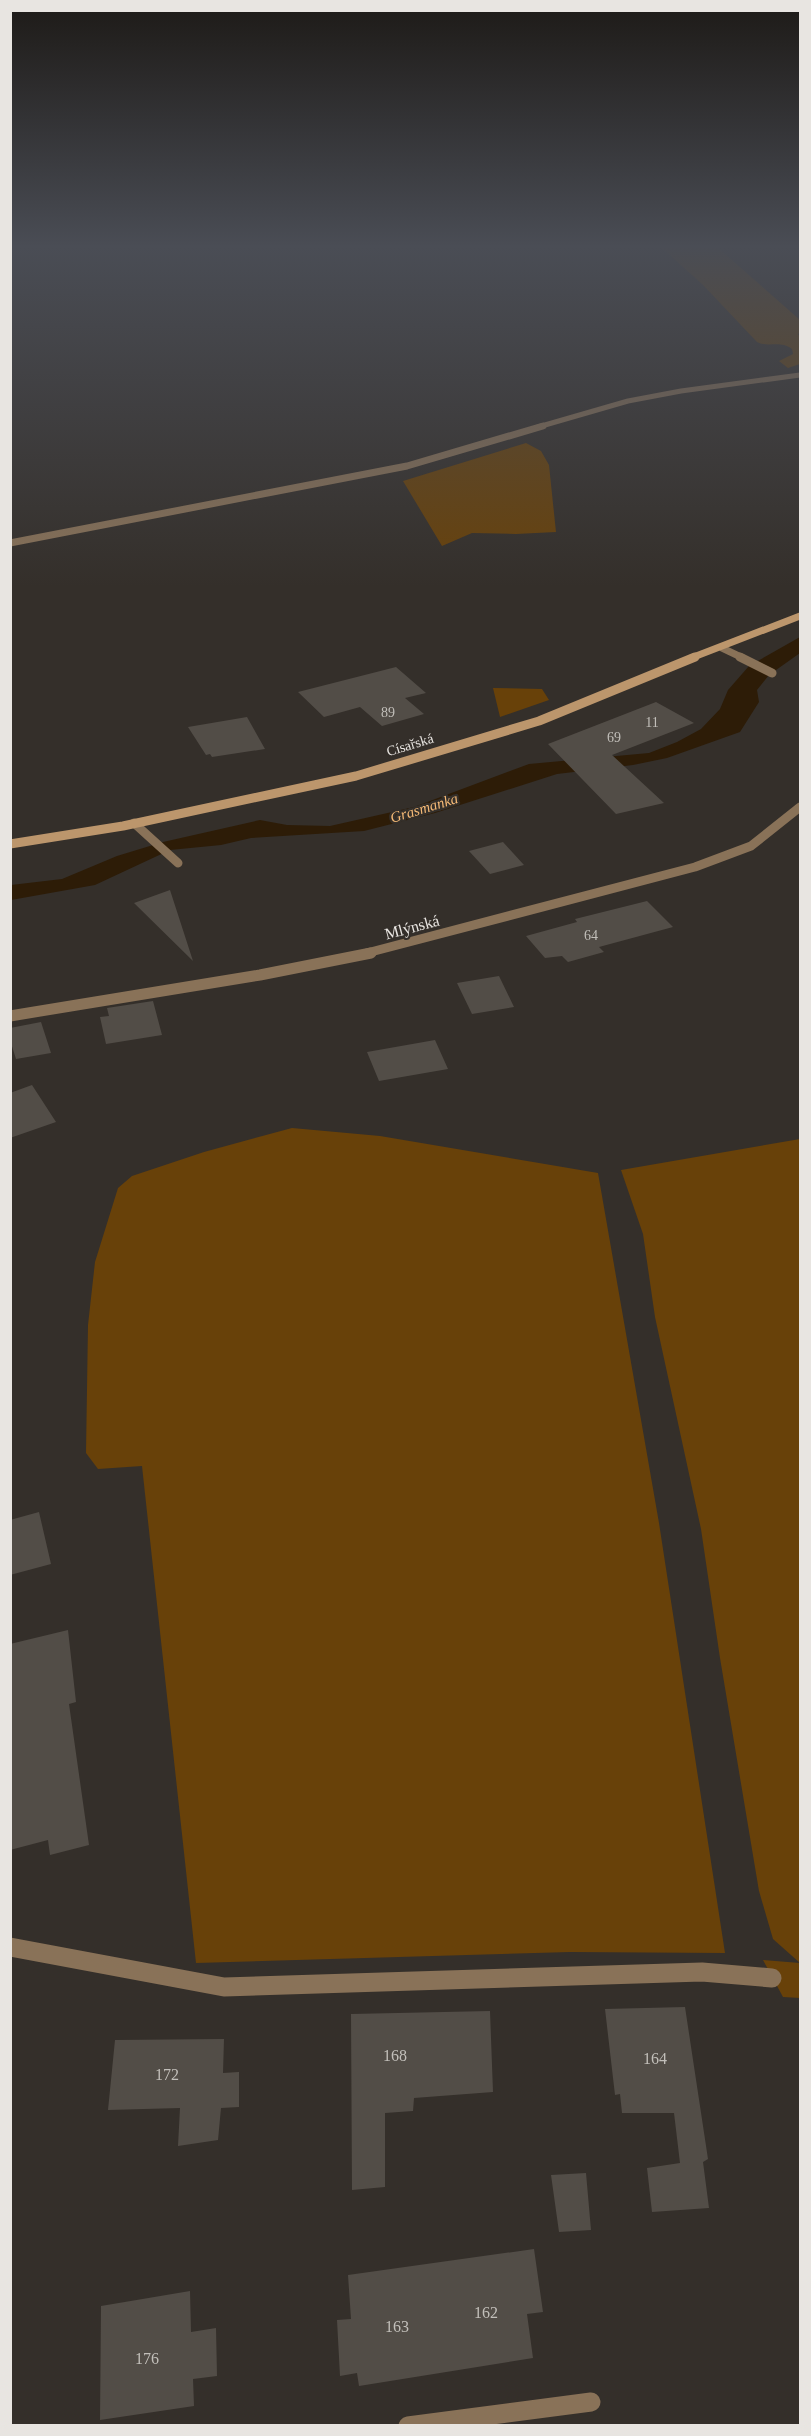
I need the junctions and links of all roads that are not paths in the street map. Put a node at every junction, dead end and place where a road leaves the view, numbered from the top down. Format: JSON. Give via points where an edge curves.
{"nodes":[{"id":1,"x":801,"y":375,"type":"edge"},
{"id":2,"x":10,"y":543,"type":"edge"},
{"id":3,"x":799,"y":618,"type":"edge"},
{"id":4,"x":722,"y":648,"type":"junction"},
{"id":5,"x":772,"y":672,"type":"dead end"},
{"id":6,"x":801,"y":807,"type":"edge"},
{"id":7,"x":134,"y":824,"type":"junction"},
{"id":8,"x":10,"y":844,"type":"edge"},
{"id":9,"x":178,"y":863,"type":"dead end"},
{"id":10,"x":10,"y":1016,"type":"edge"},
{"id":11,"x":10,"y":1947,"type":"edge"},
{"id":12,"x":772,"y":1978,"type":"dead end"},
{"id":13,"x":591,"y":2402,"type":"dead end"},
{"id":14,"x":408,"y":2426,"type":"edge"}],
"edges":[{"from":1,"to":2,"type":"street","via":[[628,401],[407,466]]},
{"from":3,"to":4,"type":"street","name":"Císařská"},
{"from":4,"to":5,"type":"street"},
{"from":4,"to":7,"type":"street","name":"Císařská","via":[[539,721],[356,776]]},
{"from":6,"to":10,"type":"street","name":"Mlýnská","via":[[751,846],[694,867],[389,949],[260,975]]},
{"from":7,"to":8,"type":"street","name":"Císařská"},
{"from":7,"to":9,"type":"street"},
{"from":11,"to":12,"type":"street","via":[[224,1987],[702,1972]]},
{"from":13,"to":14,"type":"street"}]}
